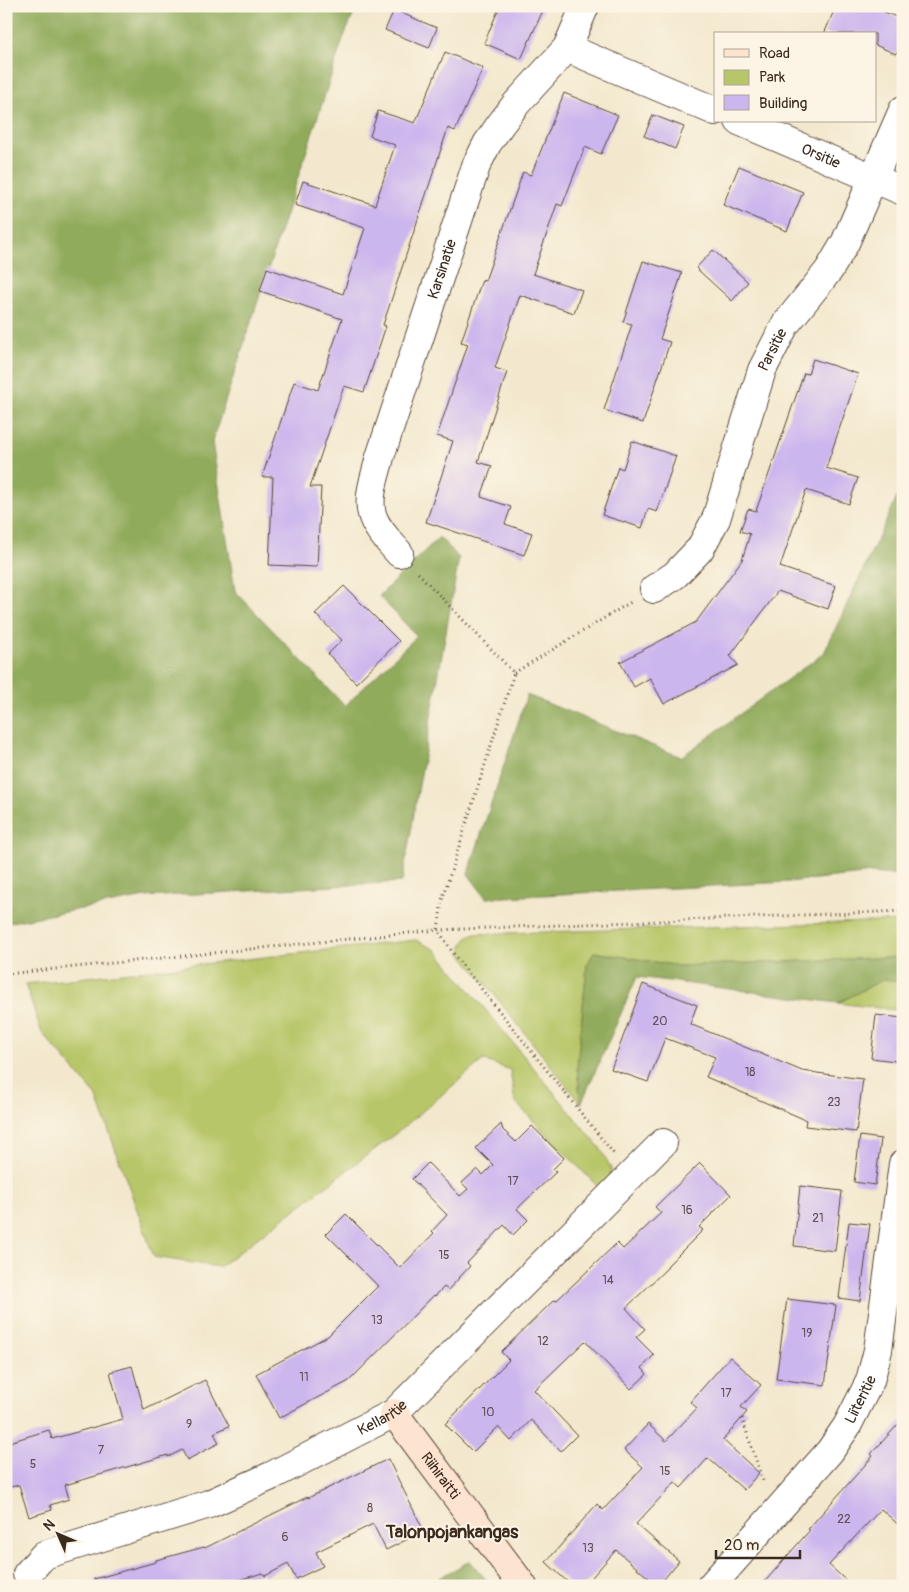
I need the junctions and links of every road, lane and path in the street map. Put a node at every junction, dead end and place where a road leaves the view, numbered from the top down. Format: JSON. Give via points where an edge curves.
{"nodes":[{"id":1,"x":585,"y":6,"type":"edge"},
{"id":2,"x":567,"y":48,"type":"junction"},
{"id":3,"x":903,"y":110,"type":"edge"},
{"id":4,"x":714,"y":111,"type":"edge"},
{"id":5,"x":741,"y":122,"type":"edge"},
{"id":6,"x":874,"y":179,"type":"junction"},
{"id":7,"x":903,"y":191,"type":"edge"},
{"id":8,"x":399,"y":553,"type":"joint"},
{"id":9,"x":654,"y":589,"type":"joint"},
{"id":10,"x":514,"y":673,"type":"junction"},
{"id":11,"x":903,"y":911,"type":"edge"},
{"id":12,"x":438,"y":930,"type":"junction"},
{"id":13,"x":6,"y":974,"type":"edge"},
{"id":14,"x":663,"y":1143,"type":"dead end"},
{"id":15,"x":903,"y":1164,"type":"edge"},
{"id":16,"x":631,"y":1175,"type":"junction"},
{"id":17,"x":394,"y":1413,"type":"junction"},
{"id":18,"x":742,"y":1418,"type":"dead end"},
{"id":19,"x":767,"y":1492,"type":"dead end"},
{"id":20,"x":27,"y":1574,"type":"dead end"},
{"id":21,"x":523,"y":1586,"type":"edge"},
{"id":22,"x":711,"y":1586,"type":"edge"}],
"edges":[{"from":1,"to":2,"type":"street","name":"Karsinatie"},
{"from":2,"to":4,"type":"street"},
{"from":2,"to":8,"type":"street","name":"Karsinatie","via":[[516,104],[487,144],[476,166],[380,457],[372,493],[372,514],[380,530]]},
{"from":3,"to":6,"type":"street","name":"Parsitie"},
{"from":5,"to":6,"type":"street","name":"Orsitie"},
{"from":6,"to":7,"type":"street","name":"Orsitie"},
{"from":6,"to":9,"type":"street","name":"Parsitie","via":[[846,243],[785,325],[762,370],[716,519],[704,542],[675,575]]},
{"from":8,"to":10,"type":"path"},
{"from":9,"to":10,"type":"path"},
{"from":10,"to":12,"type":"path","via":[[442,900]]},
{"from":11,"to":12,"type":"path"},
{"from":12,"to":13,"type":"path"},
{"from":12,"to":16,"type":"path","via":[[455,956]]},
{"from":14,"to":16,"type":"street","name":"Kellaritie"},
{"from":15,"to":22,"type":"street","name":"Liiteritie","via":[[878,1350],[870,1381],[830,1451]]},
{"from":16,"to":17,"type":"street","name":"Kellaritie"},
{"from":17,"to":20,"type":"street","name":"Kellaritie","via":[[209,1504],[44,1555]]},
{"from":17,"to":21,"type":"street","name":"Riihiraitti"},
{"from":18,"to":19,"type":"path"}]}
